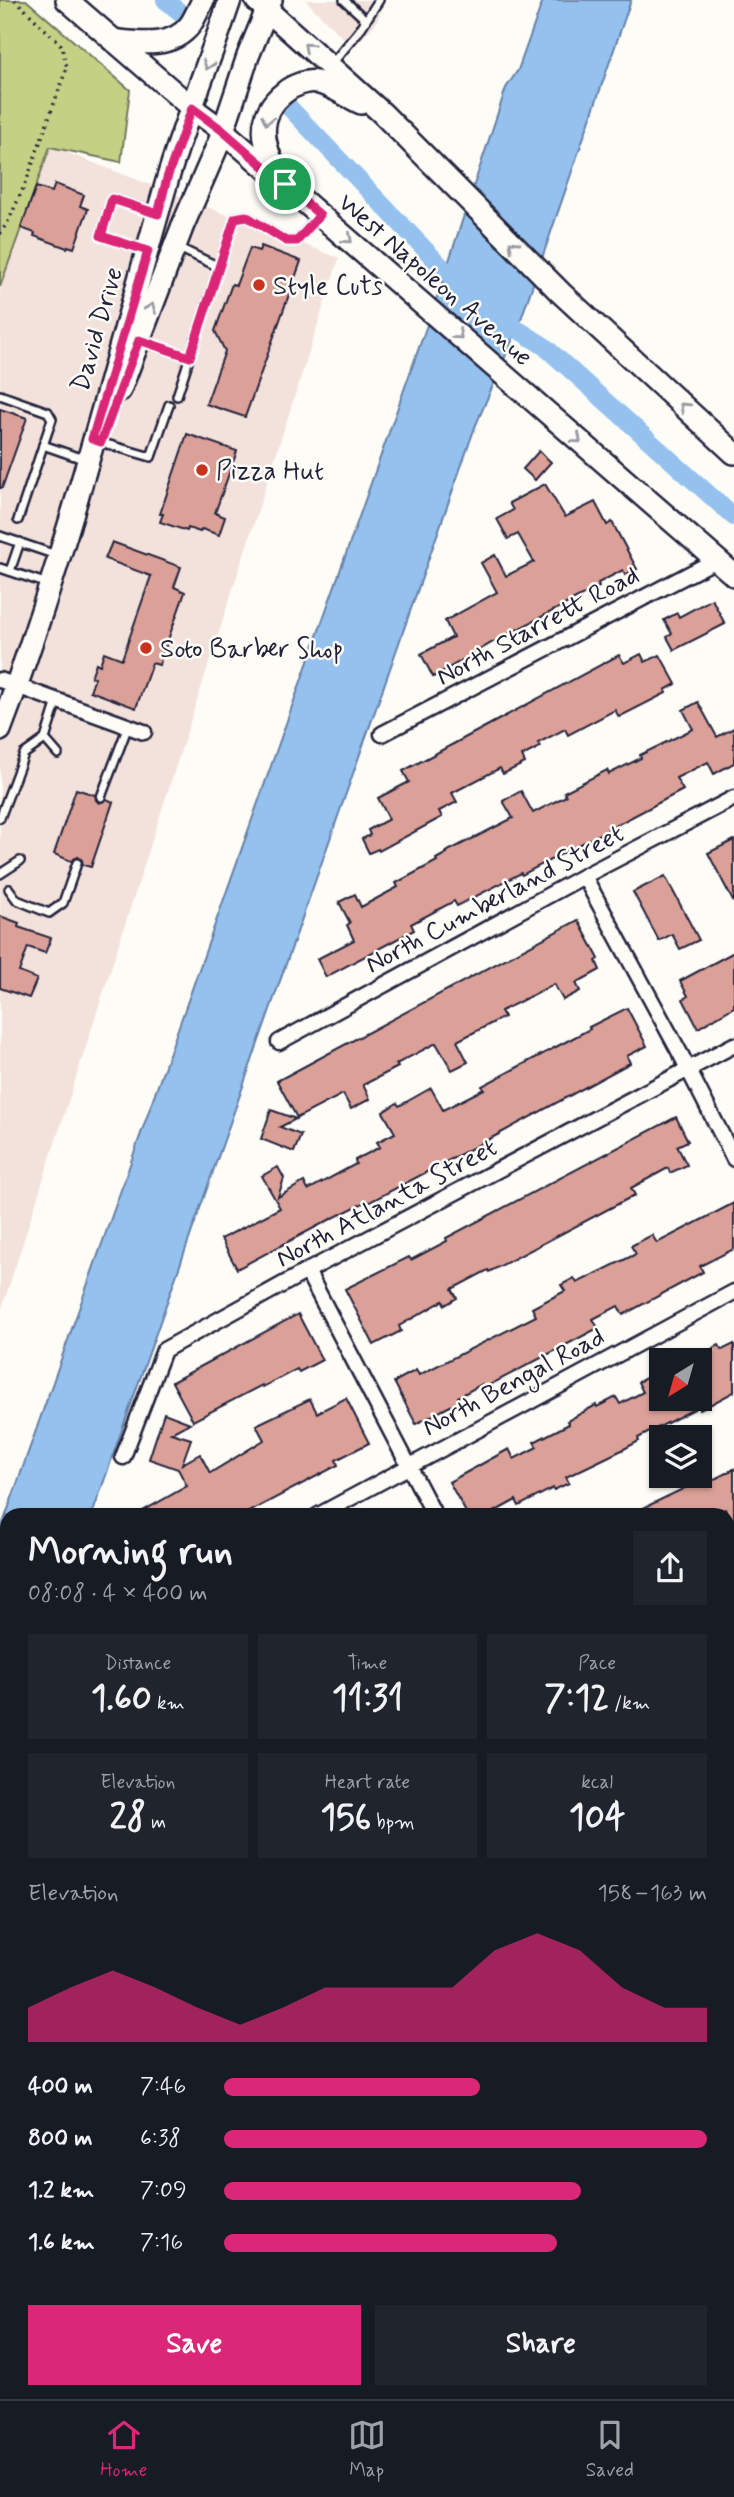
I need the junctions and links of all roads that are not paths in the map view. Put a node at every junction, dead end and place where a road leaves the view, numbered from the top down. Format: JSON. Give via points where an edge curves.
{"nodes":[{"id":1,"x":67,"y":0,"type":"edge"},
{"id":2,"x":203,"y":0,"type":"edge"},
{"id":3,"x":230,"y":0,"type":"edge"},
{"id":4,"x":344,"y":0,"type":"edge"},
{"id":5,"x":379,"y":0,"type":"edge"},
{"id":6,"x":265,"y":3,"type":"edge"},
{"id":7,"x":366,"y":20,"type":"junction"},
{"id":8,"x":112,"y":40,"type":"junction"},
{"id":9,"x":330,"y":66,"type":"junction"},
{"id":10,"x":192,"y":108,"type":"junction"},
{"id":11,"x":382,"y":113,"type":"junction"},
{"id":12,"x":222,"y":130,"type":"junction"},
{"id":13,"x":285,"y":184,"type":"junction"},
{"id":14,"x":158,"y":214,"type":"junction"},
{"id":15,"x":320,"y":215,"type":"junction"},
{"id":16,"x":175,"y":246,"type":"junction"},
{"id":17,"x":148,"y":251,"type":"junction"},
{"id":18,"x":219,"y":267,"type":"junction"},
{"id":19,"x":139,"y":340,"type":"junction"},
{"id":20,"x":190,"y":357,"type":"junction"},
{"id":21,"x":0,"y":395,"type":"edge"},
{"id":22,"x":177,"y":396,"type":"dead end"},
{"id":23,"x":169,"y":405,"type":"dead end"},
{"id":24,"x":97,"y":441,"type":"junction"},
{"id":25,"x":43,"y":445,"type":"junction"},
{"id":26,"x":734,"y":453,"type":"edge"},
{"id":27,"x":90,"y":461,"type":"junction"},
{"id":28,"x":18,"y":520,"type":"dead end"},
{"id":29,"x":0,"y":536,"type":"edge"},
{"id":30,"x":20,"y":542,"type":"junction"},
{"id":31,"x":58,"y":556,"type":"junction"},
{"id":32,"x":716,"y":559,"type":"junction"},
{"id":33,"x":0,"y":568,"type":"edge"},
{"id":34,"x":10,"y":571,"type":"junction"},
{"id":35,"x":734,"y":575,"type":"edge"},
{"id":36,"x":49,"y":584,"type":"junction"},
{"id":37,"x":8,"y":683,"type":"edge"},
{"id":38,"x":58,"y":701,"type":"junction"},
{"id":39,"x":128,"y":726,"type":"junction"},
{"id":40,"x":0,"y":730,"type":"edge"},
{"id":41,"x":144,"y":732,"type":"dead end"},
{"id":42,"x":382,"y":734,"type":"dead end"},
{"id":43,"x":45,"y":739,"type":"junction"},
{"id":44,"x":58,"y":754,"type":"dead end"},
{"id":45,"x":101,"y":797,"type":"dead end"},
{"id":46,"x":734,"y":798,"type":"edge"},
{"id":47,"x":0,"y":818,"type":"edge"},
{"id":48,"x":20,"y":860,"type":"dead end"},
{"id":49,"x":77,"y":863,"type":"dead end"},
{"id":50,"x":1,"y":876,"type":"edge"},
{"id":51,"x":584,"y":876,"type":"junction"},
{"id":52,"x":9,"y":889,"type":"dead end"},
{"id":53,"x":279,"y":1042,"type":"dead end"},
{"id":54,"x":734,"y":1045,"type":"edge"},
{"id":55,"x":688,"y":1070,"type":"junction"},
{"id":56,"x":734,"y":1159,"type":"edge"},
{"id":57,"x":307,"y":1271,"type":"junction"},
{"id":58,"x":734,"y":1292,"type":"edge"},
{"id":59,"x":123,"y":1457,"type":"dead end"},
{"id":60,"x":409,"y":1465,"type":"junction"},
{"id":61,"x":331,"y":1508,"type":"edge"},
{"id":62,"x":431,"y":1508,"type":"edge"}],
"edges":[{"from":1,"to":8,"type":"main road","name":"West Napoleon Avenue"},
{"from":2,"to":8,"type":"main road","via":[[190,26],[174,38],[147,44]]},
{"from":3,"to":10,"type":"main road","name":"David Drive","one_way":true},
{"from":4,"to":7,"type":"lane"},
{"from":5,"to":7,"type":"lane"},
{"from":9,"to":6,"type":"main road","one_way":true},
{"from":6,"to":12,"type":"main road","name":"David Drive"},
{"from":7,"to":9,"type":"lane"},
{"from":8,"to":10,"type":"main road","name":"West Napoleon Avenue"},
{"from":9,"to":11,"type":"main road"},
{"from":10,"to":12,"type":"main road","name":"West Napoleon Avenue"},
{"from":10,"to":14,"type":"main road","name":"David Drive"},
{"from":11,"to":13,"type":"main road","one_way":true,"via":[[315,81],[292,87],[276,98],[266,113],[264,135],[271,161]]},
{"from":26,"to":11,"type":"main road","one_way":true,"via":[[561,293]]},
{"from":12,"to":13,"type":"main road","name":"West Napoleon Avenue"},
{"from":12,"to":16,"type":"main road","name":"David Drive"},
{"from":13,"to":15,"type":"main road","name":"West Napoleon Avenue"},
{"from":14,"to":17,"type":"main road","name":"David Drive"},
{"from":14,"to":17,"type":"lane","via":[[112,199],[101,236]]},
{"from":15,"to":18,"type":"lane","via":[[297,241],[286,241],[246,216],[235,218]]},
{"from":15,"to":32,"type":"main road","name":"West Napoleon Avenue","one_way":true},
{"from":16,"to":18,"type":"lane"},
{"from":19,"to":16,"type":"main road","name":"David Drive","one_way":true},
{"from":17,"to":24,"type":"main road","name":"David Drive"},
{"from":18,"to":20,"type":"lane"},
{"from":19,"to":20,"type":"lane"},
{"from":19,"to":24,"type":"main road","name":"David Drive"},
{"from":20,"to":22,"type":"lane"},
{"from":21,"to":25,"type":"lane","via":[[48,412],[52,419]]},
{"from":23,"to":24,"type":"lane","via":[[151,457]]},
{"from":24,"to":27,"type":"main road","name":"David Drive"},
{"from":25,"to":27,"type":"lane"},
{"from":25,"to":28,"type":"lane"},
{"from":27,"to":31,"type":"main road","name":"David Drive"},
{"from":29,"to":30,"type":"lane"},
{"from":30,"to":31,"type":"lane"},
{"from":30,"to":34,"type":"lane"},
{"from":31,"to":36,"type":"main road","name":"David Drive"},
{"from":32,"to":35,"type":"main road","name":"West Napoleon Avenue"},
{"from":32,"to":42,"type":"street","name":"North Starrett Road"},
{"from":33,"to":34,"type":"lane"},
{"from":34,"to":36,"type":"lane"},
{"from":36,"to":37,"type":"main road","name":"David Drive"},
{"from":37,"to":38,"type":"street"},
{"from":37,"to":40,"type":"main road","name":"David Drive"},
{"from":38,"to":39,"type":"street"},
{"from":38,"to":43,"type":"lane"},
{"from":39,"to":41,"type":"street"},
{"from":39,"to":45,"type":"lane"},
{"from":43,"to":44,"type":"lane"},
{"from":43,"to":47,"type":"lane","via":[[24,754]]},
{"from":46,"to":51,"type":"street","name":"North Cumberland Street"},
{"from":48,"to":50,"type":"lane"},
{"from":49,"to":52,"type":"lane","via":[[63,903],[48,913],[17,900]]},
{"from":51,"to":53,"type":"street","name":"North Cumberland Street"},
{"from":51,"to":55,"type":"street"},
{"from":54,"to":55,"type":"street","name":"North Atlanta Street"},
{"from":55,"to":56,"type":"street"},
{"from":55,"to":57,"type":"street","name":"North Atlanta Street"},
{"from":57,"to":59,"type":"street","name":"North Atlanta Street","via":[[164,1350]]},
{"from":57,"to":60,"type":"street"},
{"from":58,"to":60,"type":"street","name":"North Bengal Road"},
{"from":60,"to":61,"type":"street","name":"North Bengal Road"},
{"from":60,"to":62,"type":"street"}]}
